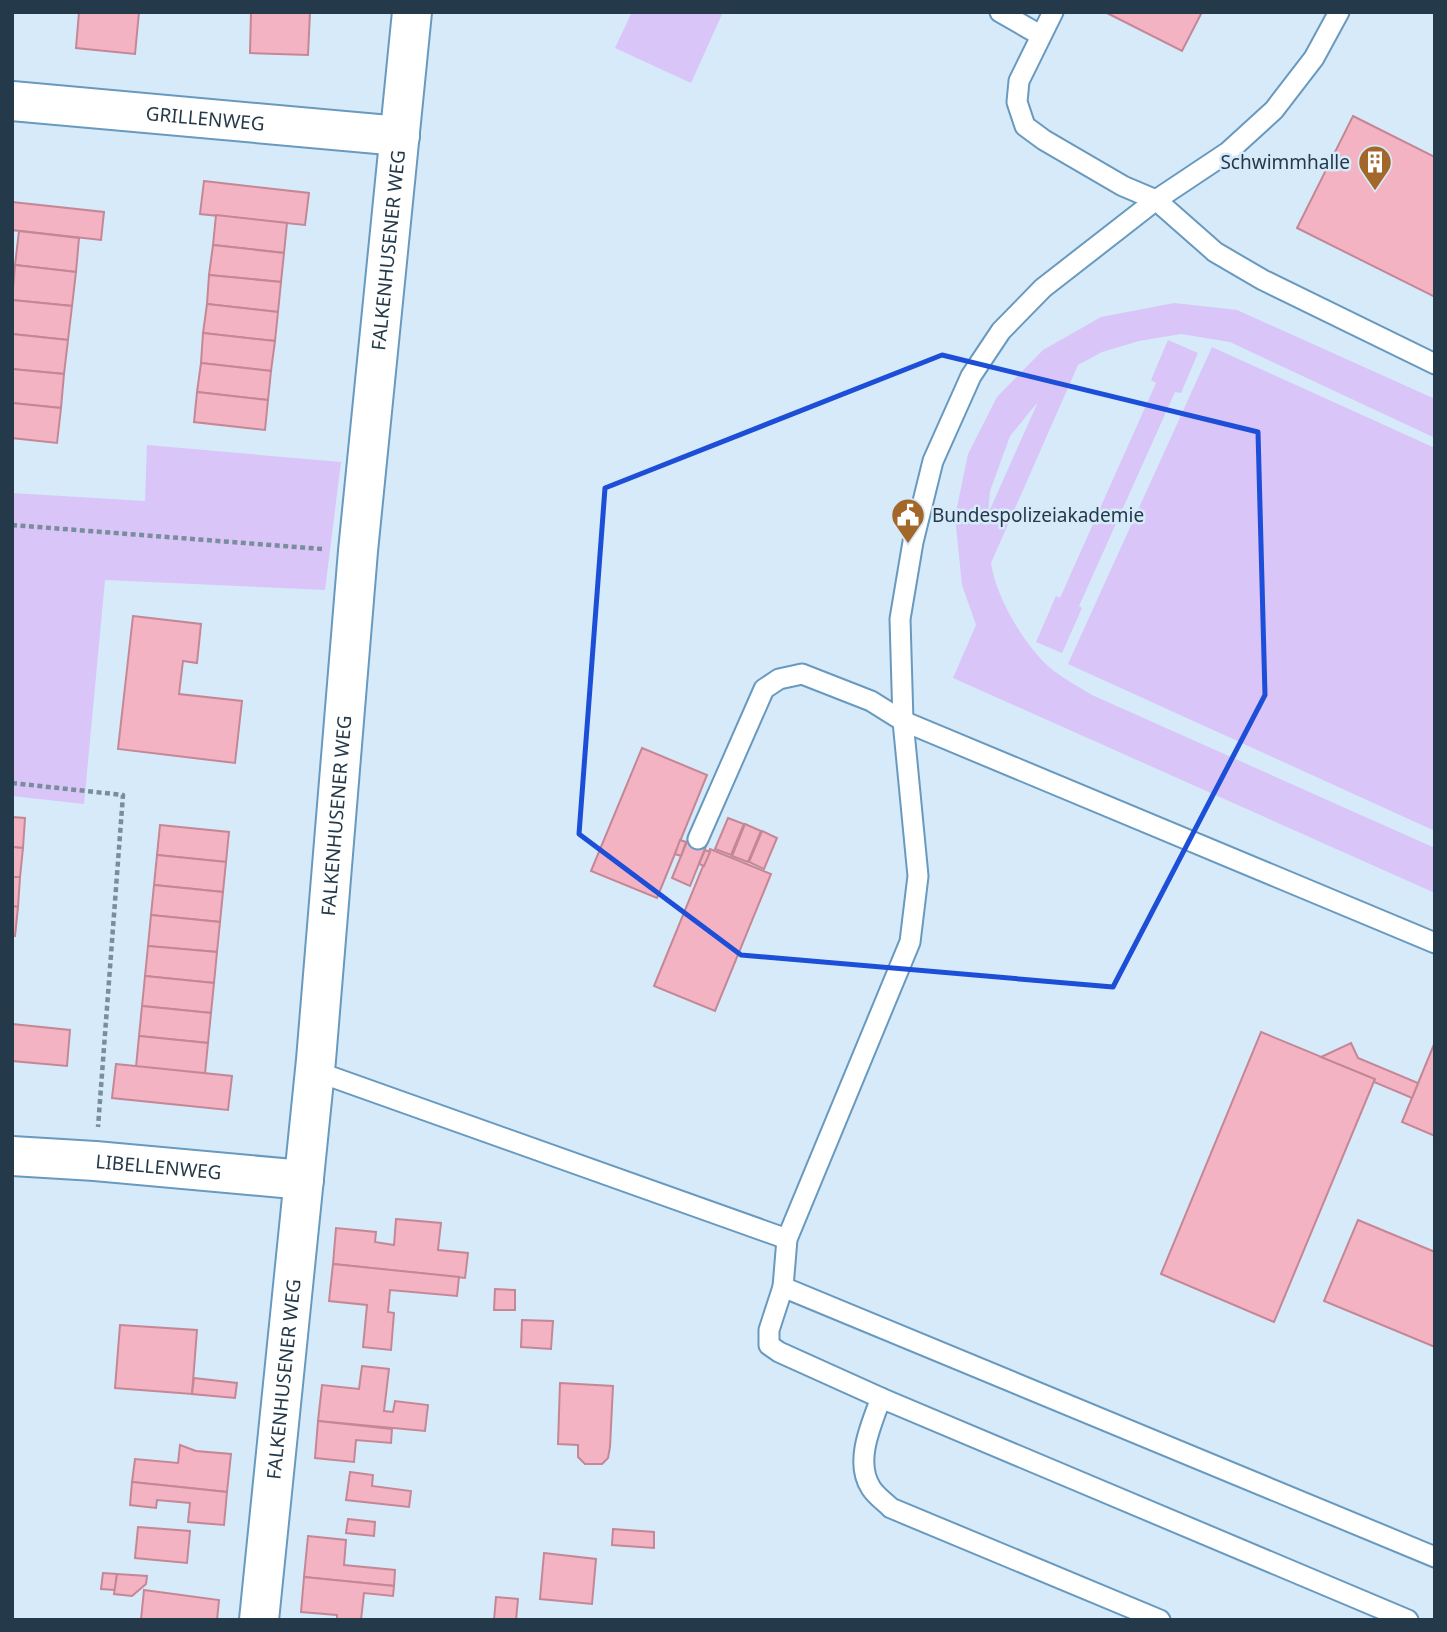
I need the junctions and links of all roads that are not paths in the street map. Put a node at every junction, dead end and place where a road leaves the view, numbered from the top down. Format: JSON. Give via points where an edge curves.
{"nodes":[{"id":1,"x":412,"y":12,"type":"edge"},
{"id":2,"x":1000,"y":12,"type":"edge"},
{"id":3,"x":1053,"y":12,"type":"edge"},
{"id":4,"x":1339,"y":12,"type":"edge"},
{"id":5,"x":1041,"y":35,"type":"junction"},
{"id":6,"x":12,"y":101,"type":"edge"},
{"id":7,"x":401,"y":136,"type":"junction"},
{"id":8,"x":1156,"y":200,"type":"junction"},
{"id":9,"x":1435,"y":364,"type":"edge"},
{"id":10,"x":903,"y":721,"type":"junction"},
{"id":11,"x":698,"y":839,"type":"dead end"},
{"id":12,"x":1435,"y":943,"type":"edge"},
{"id":13,"x":315,"y":1073,"type":"junction"},
{"id":14,"x":12,"y":1156,"type":"edge"},
{"id":15,"x":304,"y":1180,"type":"junction"},
{"id":16,"x":787,"y":1239,"type":"junction"},
{"id":17,"x":783,"y":1287,"type":"junction"},
{"id":18,"x":881,"y":1398,"type":"junction"},
{"id":19,"x":1435,"y":1557,"type":"edge"},
{"id":20,"x":259,"y":1620,"type":"edge"},
{"id":21,"x":1160,"y":1620,"type":"edge"},
{"id":22,"x":1408,"y":1620,"type":"edge"}],
"edges":[{"from":1,"to":7,"type":"street","name":"FALKENHUSENER WEG"},
{"from":2,"to":5,"type":"lane"},
{"from":3,"to":5,"type":"lane"},
{"from":4,"to":8,"type":"lane","via":[[1314,58],[1274,110],[1228,152]]},
{"from":5,"to":8,"type":"lane","via":[[1019,81],[1017,102],[1025,126],[1123,186]]},
{"from":6,"to":7,"type":"street","name":"GRILLENWEG"},
{"from":7,"to":13,"type":"street","name":"FALKENHUSENER WEG","via":[[358,551]]},
{"from":8,"to":9,"type":"lane","via":[[1215,251],[1264,280]]},
{"from":8,"to":10,"type":"lane","via":[[1043,288],[1001,331],[971,376],[933,461],[913,542],[900,619]]},
{"from":10,"to":11,"type":"lane","via":[[871,701],[802,674],[779,679],[764,689]]},
{"from":10,"to":12,"type":"lane"},
{"from":10,"to":16,"type":"lane","via":[[918,876],[910,942]]},
{"from":13,"to":15,"type":"street","name":"FALKENHUSENER WEG"},
{"from":13,"to":16,"type":"lane"},
{"from":14,"to":15,"type":"street","name":"LIBELLENWEG"},
{"from":15,"to":20,"type":"street","name":"FALKENHUSENER WEG"},
{"from":16,"to":17,"type":"lane"},
{"from":17,"to":18,"type":"lane","via":[[769,1330],[769,1345]]},
{"from":17,"to":19,"type":"lane"},
{"from":18,"to":21,"type":"lane","via":[[863,1458],[871,1488],[891,1508]]},
{"from":18,"to":22,"type":"lane"}]}
